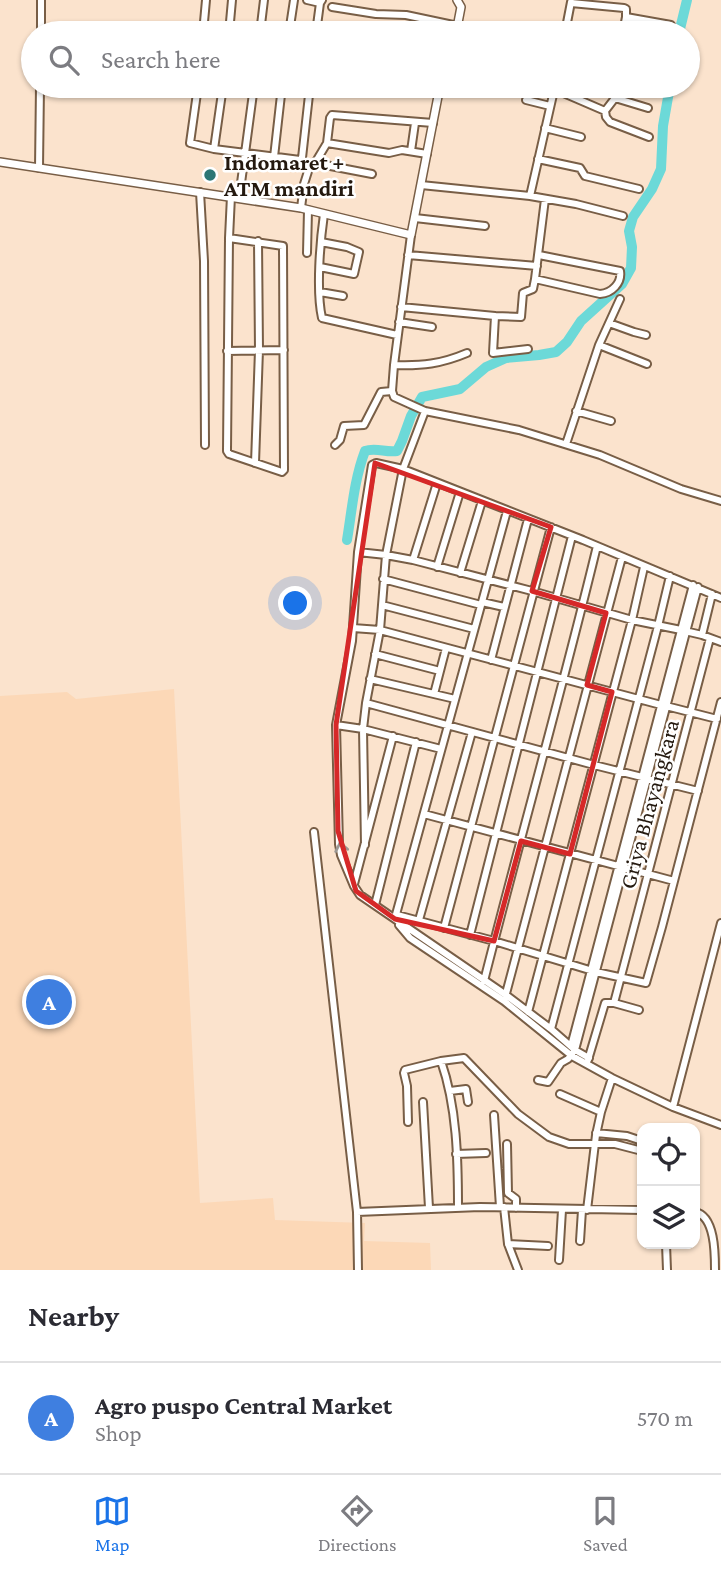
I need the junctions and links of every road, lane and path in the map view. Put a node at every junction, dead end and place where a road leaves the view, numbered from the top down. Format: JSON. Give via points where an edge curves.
{"nodes":[{"id":1,"x":41,"y":0,"type":"edge"},
{"id":2,"x":206,"y":0,"type":"edge"},
{"id":3,"x":232,"y":0,"type":"edge"},
{"id":4,"x":264,"y":0,"type":"edge"},
{"id":5,"x":294,"y":0,"type":"edge"},
{"id":6,"x":307,"y":0,"type":"edge"},
{"id":7,"x":571,"y":1,"type":"edge"},
{"id":8,"x":321,"y":2,"type":"edge"},
{"id":9,"x":460,"y":2,"type":"edge"},
{"id":10,"x":332,"y":7,"type":"dead end"},
{"id":11,"x":626,"y":17,"type":"junction"},
{"id":12,"x":41,"y":21,"type":"edge"},
{"id":13,"x":204,"y":21,"type":"edge"},
{"id":14,"x":230,"y":21,"type":"edge"},
{"id":15,"x":261,"y":21,"type":"edge"},
{"id":16,"x":291,"y":21,"type":"edge"},
{"id":17,"x":318,"y":21,"type":"edge"},
{"id":18,"x":426,"y":21,"type":"edge"},
{"id":19,"x":458,"y":21,"type":"edge"},
{"id":20,"x":567,"y":21,"type":"edge"},
{"id":21,"x":625,"y":21,"type":"edge"},
{"id":22,"x":648,"y":21,"type":"edge"},
{"id":23,"x":40,"y":98,"type":"edge"},
{"id":24,"x":196,"y":98,"type":"edge"},
{"id":25,"x":221,"y":98,"type":"edge"},
{"id":26,"x":252,"y":98,"type":"edge"},
{"id":27,"x":281,"y":98,"type":"edge"},
{"id":28,"x":309,"y":98,"type":"edge"},
{"id":29,"x":438,"y":98,"type":"edge"},
{"id":30,"x":552,"y":98,"type":"edge"},
{"id":31,"x":577,"y":98,"type":"edge"},
{"id":32,"x":526,"y":100,"type":"dead end"},
{"id":33,"x":550,"y":106,"type":"junction"},
{"id":34,"x":648,"y":108,"type":"dead end"},
{"id":35,"x":605,"y":111,"type":"junction"},
{"id":36,"x":415,"y":123,"type":"junction"},
{"id":37,"x":433,"y":123,"type":"junction"},
{"id":38,"x":545,"y":128,"type":"junction"},
{"id":39,"x":581,"y":137,"type":"dead end"},
{"id":40,"x":649,"y":137,"type":"dead end"},
{"id":41,"x":327,"y":143,"type":"junction"},
{"id":42,"x":214,"y":149,"type":"junction"},
{"id":43,"x":411,"y":151,"type":"junction"},
{"id":44,"x":245,"y":154,"type":"junction"},
{"id":45,"x":426,"y":154,"type":"junction"},
{"id":46,"x":274,"y":157,"type":"junction"},
{"id":47,"x":538,"y":159,"type":"junction"},
{"id":48,"x":0,"y":162,"type":"edge"},
{"id":49,"x":316,"y":163,"type":"junction"},
{"id":50,"x":39,"y":168,"type":"junction"},
{"id":51,"x":372,"y":174,"type":"dead end"},
{"id":52,"x":421,"y":185,"type":"junction"},
{"id":53,"x":639,"y":188,"type":"dead end"},
{"id":54,"x":200,"y":192,"type":"junction"},
{"id":55,"x":530,"y":196,"type":"junction"},
{"id":56,"x":235,"y":197,"type":"junction"},
{"id":57,"x":545,"y":199,"type":"junction"},
{"id":58,"x":305,"y":209,"type":"junction"},
{"id":59,"x":324,"y":214,"type":"junction"},
{"id":60,"x":623,"y":216,"type":"dead end"},
{"id":61,"x":415,"y":218,"type":"junction"},
{"id":62,"x":485,"y":226,"type":"dead end"},
{"id":63,"x":411,"y":235,"type":"junction"},
{"id":64,"x":229,"y":238,"type":"junction"},
{"id":65,"x":258,"y":241,"type":"junction"},
{"id":66,"x":321,"y":242,"type":"junction"},
{"id":67,"x":307,"y":253,"type":"dead end"},
{"id":68,"x":408,"y":255,"type":"junction"},
{"id":69,"x":539,"y":255,"type":"junction"},
{"id":70,"x":537,"y":266,"type":"junction"},
{"id":71,"x":320,"y":267,"type":"junction"},
{"id":72,"x":535,"y":279,"type":"junction"},
{"id":73,"x":320,"y":292,"type":"junction"},
{"id":74,"x":342,"y":296,"type":"dead end"},
{"id":75,"x":620,"y":299,"type":"dead end"},
{"id":76,"x":401,"y":307,"type":"junction"},
{"id":77,"x":495,"y":316,"type":"junction"},
{"id":78,"x":399,"y":322,"type":"junction"},
{"id":79,"x":609,"y":323,"type":"junction"},
{"id":80,"x":432,"y":327,"type":"dead end"},
{"id":81,"x":397,"y":335,"type":"junction"},
{"id":82,"x":646,"y":335,"type":"dead end"},
{"id":83,"x":599,"y":345,"type":"junction"},
{"id":84,"x":528,"y":349,"type":"dead end"},
{"id":85,"x":259,"y":350,"type":"junction"},
{"id":86,"x":284,"y":350,"type":"junction"},
{"id":87,"x":228,"y":351,"type":"junction"},
{"id":88,"x":467,"y":353,"type":"dead end"},
{"id":89,"x":647,"y":364,"type":"dead end"},
{"id":90,"x":394,"y":365,"type":"junction"},
{"id":91,"x":392,"y":391,"type":"junction"},
{"id":92,"x":421,"y":410,"type":"junction"},
{"id":93,"x":576,"y":411,"type":"junction"},
{"id":94,"x":611,"y":421,"type":"dead end"},
{"id":95,"x":566,"y":444,"type":"junction"},
{"id":96,"x":335,"y":445,"type":"dead end"},
{"id":97,"x":205,"y":446,"type":"dead end"},
{"id":98,"x":255,"y":463,"type":"junction"},
{"id":99,"x":403,"y":469,"type":"junction"},
{"id":100,"x":437,"y":483,"type":"junction"},
{"id":101,"x":460,"y":492,"type":"junction"},
{"id":102,"x":482,"y":501,"type":"junction"},
{"id":103,"x":721,"y":501,"type":"edge"},
{"id":104,"x":507,"y":511,"type":"junction"},
{"id":105,"x":528,"y":519,"type":"junction"},
{"id":106,"x":551,"y":527,"type":"junction"},
{"id":107,"x":572,"y":536,"type":"junction"},
{"id":108,"x":597,"y":546,"type":"junction"},
{"id":109,"x":358,"y":552,"type":"junction"},
{"id":110,"x":386,"y":555,"type":"junction"},
{"id":111,"x":622,"y":557,"type":"junction"},
{"id":112,"x":412,"y":561,"type":"junction"},
{"id":113,"x":644,"y":566,"type":"junction"},
{"id":114,"x":438,"y":567,"type":"junction"},
{"id":115,"x":460,"y":573,"type":"junction"},
{"id":116,"x":670,"y":576,"type":"junction"},
{"id":117,"x":383,"y":579,"type":"junction"},
{"id":118,"x":488,"y":580,"type":"junction"},
{"id":119,"x":511,"y":586,"type":"junction"},
{"id":120,"x":695,"y":586,"type":"junction"},
{"id":121,"x":532,"y":591,"type":"junction"},
{"id":122,"x":712,"y":594,"type":"junction"},
{"id":123,"x":557,"y":598,"type":"junction"},
{"id":124,"x":721,"y":598,"type":"edge"},
{"id":125,"x":482,"y":603,"type":"junction"},
{"id":126,"x":382,"y":604,"type":"junction"},
{"id":127,"x":582,"y":605,"type":"junction"},
{"id":128,"x":504,"y":607,"type":"junction"},
{"id":129,"x":606,"y":613,"type":"junction"},
{"id":130,"x":632,"y":620,"type":"junction"},
{"id":131,"x":658,"y":626,"type":"junction"},
{"id":132,"x":354,"y":628,"type":"junction"},
{"id":133,"x":474,"y":629,"type":"junction"},
{"id":134,"x":380,"y":630,"type":"junction"},
{"id":135,"x":683,"y":631,"type":"junction"},
{"id":136,"x":702,"y":635,"type":"junction"},
{"id":137,"x":710,"y":638,"type":"junction"},
{"id":138,"x":721,"y":642,"type":"edge"},
{"id":139,"x":446,"y":648,"type":"junction"},
{"id":140,"x":468,"y":653,"type":"junction"},
{"id":141,"x":375,"y":654,"type":"junction"},
{"id":142,"x":491,"y":660,"type":"junction"},
{"id":143,"x":513,"y":665,"type":"junction"},
{"id":144,"x":440,"y":671,"type":"junction"},
{"id":145,"x":538,"y":671,"type":"junction"},
{"id":146,"x":370,"y":679,"type":"junction"},
{"id":147,"x":564,"y":679,"type":"junction"},
{"id":148,"x":587,"y":685,"type":"junction"},
{"id":149,"x":612,"y":692,"type":"junction"},
{"id":150,"x":434,"y":694,"type":"junction"},
{"id":151,"x":638,"y":698,"type":"junction"},
{"id":152,"x":455,"y":699,"type":"junction"},
{"id":153,"x":721,"y":702,"type":"edge"},
{"id":154,"x":366,"y":703,"type":"junction"},
{"id":155,"x":664,"y":705,"type":"junction"},
{"id":156,"x":691,"y":713,"type":"junction"},
{"id":157,"x":716,"y":719,"type":"junction"},
{"id":158,"x":448,"y":724,"type":"junction"},
{"id":159,"x":336,"y":725,"type":"junction"},
{"id":160,"x":363,"y":729,"type":"junction"},
{"id":161,"x":472,"y":732,"type":"junction"},
{"id":162,"x":393,"y":736,"type":"junction"},
{"id":163,"x":494,"y":737,"type":"junction"},
{"id":164,"x":416,"y":742,"type":"junction"},
{"id":165,"x":519,"y":744,"type":"junction"},
{"id":166,"x":441,"y":749,"type":"junction"},
{"id":167,"x":543,"y":750,"type":"junction"},
{"id":168,"x":568,"y":757,"type":"junction"},
{"id":169,"x":594,"y":765,"type":"junction"},
{"id":170,"x":619,"y":772,"type":"junction"},
{"id":171,"x":644,"y":778,"type":"junction"},
{"id":172,"x":672,"y":785,"type":"junction"},
{"id":173,"x":698,"y":791,"type":"junction"},
{"id":174,"x":424,"y":814,"type":"junction"},
{"id":175,"x":448,"y":821,"type":"junction"},
{"id":176,"x":471,"y":827,"type":"junction"},
{"id":177,"x":314,"y":832,"type":"dead end"},
{"id":178,"x":496,"y":834,"type":"junction"},
{"id":179,"x":521,"y":841,"type":"junction"},
{"id":180,"x":365,"y":845,"type":"junction"},
{"id":181,"x":546,"y":847,"type":"junction"},
{"id":182,"x":570,"y":854,"type":"junction"},
{"id":183,"x":596,"y":861,"type":"junction"},
{"id":184,"x":621,"y":867,"type":"junction"},
{"id":185,"x":649,"y":874,"type":"junction"},
{"id":186,"x":674,"y":881,"type":"junction"},
{"id":187,"x":354,"y":886,"type":"junction"},
{"id":188,"x":375,"y":905,"type":"junction"},
{"id":189,"x":395,"y":918,"type":"junction"},
{"id":190,"x":419,"y":920,"type":"junction"},
{"id":191,"x":721,"y":923,"type":"edge"},
{"id":192,"x":444,"y":928,"type":"junction"},
{"id":193,"x":470,"y":935,"type":"junction"},
{"id":194,"x":494,"y":941,"type":"junction"},
{"id":195,"x":519,"y":948,"type":"junction"},
{"id":196,"x":543,"y":957,"type":"junction"},
{"id":197,"x":568,"y":964,"type":"junction"},
{"id":198,"x":593,"y":971,"type":"junction"},
{"id":199,"x":622,"y":978,"type":"junction"},
{"id":200,"x":484,"y":981,"type":"junction"},
{"id":201,"x":505,"y":998,"type":"junction"},
{"id":202,"x":614,"y":1003,"type":"junction"},
{"id":203,"x":639,"y":1010,"type":"dead end"},
{"id":204,"x":528,"y":1012,"type":"junction"},
{"id":205,"x":551,"y":1028,"type":"junction"},
{"id":206,"x":573,"y":1051,"type":"junction"},
{"id":207,"x":441,"y":1061,"type":"junction"},
{"id":208,"x":588,"y":1061,"type":"junction"},
{"id":209,"x":612,"y":1078,"type":"junction"},
{"id":210,"x":538,"y":1080,"type":"dead end"},
{"id":211,"x":450,"y":1091,"type":"junction"},
{"id":212,"x":559,"y":1094,"type":"dead end"},
{"id":213,"x":423,"y":1102,"type":"dead end"},
{"id":214,"x":468,"y":1102,"type":"dead end"},
{"id":215,"x":673,"y":1107,"type":"junction"},
{"id":216,"x":601,"y":1112,"type":"junction"},
{"id":217,"x":494,"y":1115,"type":"dead end"},
{"id":218,"x":408,"y":1122,"type":"dead end"},
{"id":219,"x":721,"y":1125,"type":"edge"},
{"id":220,"x":596,"y":1134,"type":"junction"},
{"id":221,"x":637,"y":1139,"type":"edge"},
{"id":222,"x":507,"y":1144,"type":"dead end"},
{"id":223,"x":595,"y":1144,"type":"junction"},
{"id":224,"x":637,"y":1150,"type":"edge"},
{"id":225,"x":486,"y":1153,"type":"dead end"},
{"id":226,"x":456,"y":1154,"type":"junction"},
{"id":227,"x":502,"y":1207,"type":"junction"},
{"id":228,"x":429,"y":1208,"type":"junction"},
{"id":229,"x":458,"y":1208,"type":"junction"},
{"id":230,"x":516,"y":1208,"type":"junction"},
{"id":231,"x":562,"y":1210,"type":"junction"},
{"id":232,"x":584,"y":1210,"type":"junction"},
{"id":233,"x":637,"y":1210,"type":"edge"},
{"id":234,"x":357,"y":1212,"type":"junction"},
{"id":235,"x":700,"y":1213,"type":"edge"},
{"id":236,"x":580,"y":1241,"type":"dead end"},
{"id":237,"x":508,"y":1244,"type":"junction"},
{"id":238,"x":548,"y":1247,"type":"dead end"},
{"id":239,"x":666,"y":1249,"type":"edge"},
{"id":240,"x":559,"y":1260,"type":"dead end"},
{"id":241,"x":358,"y":1270,"type":"edge"},
{"id":242,"x":518,"y":1270,"type":"edge"},
{"id":243,"x":667,"y":1270,"type":"edge"},
{"id":244,"x":715,"y":1270,"type":"edge"}],
"edges":[{"from":1,"to":12,"type":"street"},
{"from":2,"to":13,"type":"street"},
{"from":3,"to":14,"type":"street"},
{"from":4,"to":15,"type":"street"},
{"from":5,"to":16,"type":"street"},
{"from":6,"to":8,"type":"street"},
{"from":7,"to":11,"type":"street","via":[[626,9]]},
{"from":7,"to":20,"type":"street"},
{"from":8,"to":17,"type":"street"},
{"from":9,"to":19,"type":"street"},
{"from":10,"to":18,"type":"street"},
{"from":11,"to":21,"type":"street"},
{"from":11,"to":22,"type":"street"},
{"from":23,"to":50,"type":"street"},
{"from":24,"to":42,"type":"street","via":[[189,143]]},
{"from":25,"to":42,"type":"street"},
{"from":26,"to":44,"type":"street"},
{"from":27,"to":46,"type":"street"},
{"from":28,"to":46,"type":"street","via":[[302,158]]},
{"from":29,"to":37,"type":"street"},
{"from":30,"to":33,"type":"street"},
{"from":31,"to":35,"type":"street"},
{"from":32,"to":33,"type":"street"},
{"from":33,"to":38,"type":"street"},
{"from":34,"to":35,"type":"street","via":[[615,98]]},
{"from":35,"to":40,"type":"street","via":[[610,122]]},
{"from":36,"to":37,"type":"street"},
{"from":36,"to":41,"type":"street","via":[[334,115]]},
{"from":36,"to":43,"type":"street"},
{"from":37,"to":45,"type":"street"},
{"from":38,"to":39,"type":"street"},
{"from":38,"to":47,"type":"street"},
{"from":41,"to":43,"type":"street","via":[[389,153]]},
{"from":41,"to":49,"type":"street"},
{"from":42,"to":44,"type":"street"},
{"from":43,"to":45,"type":"street"},
{"from":44,"to":46,"type":"street"},
{"from":44,"to":56,"type":"street"},
{"from":45,"to":52,"type":"street"},
{"from":47,"to":53,"type":"street"},
{"from":47,"to":55,"type":"street"},
{"from":48,"to":50,"type":"street"},
{"from":49,"to":51,"type":"street"},
{"from":49,"to":58,"type":"street","via":[[307,171]]},
{"from":50,"to":54,"type":"street"},
{"from":52,"to":55,"type":"street"},
{"from":52,"to":61,"type":"street"},
{"from":54,"to":56,"type":"street"},
{"from":54,"to":97,"type":"street"},
{"from":55,"to":57,"type":"street"},
{"from":56,"to":58,"type":"street"},
{"from":56,"to":64,"type":"street"},
{"from":57,"to":60,"type":"street"},
{"from":57,"to":69,"type":"street"},
{"from":58,"to":59,"type":"street"},
{"from":58,"to":67,"type":"street"},
{"from":59,"to":63,"type":"street"},
{"from":59,"to":66,"type":"street"},
{"from":61,"to":62,"type":"street"},
{"from":61,"to":63,"type":"street"},
{"from":63,"to":68,"type":"street"},
{"from":64,"to":65,"type":"street"},
{"from":64,"to":87,"type":"street"},
{"from":65,"to":85,"type":"street"},
{"from":65,"to":86,"type":"street","via":[[283,246]]},
{"from":66,"to":71,"type":"street"},
{"from":66,"to":71,"type":"street","via":[[359,252],[354,275]]},
{"from":68,"to":70,"type":"street"},
{"from":68,"to":76,"type":"street"},
{"from":69,"to":70,"type":"street"},
{"from":69,"to":72,"type":"street","via":[[621,274],[616,286],[600,294]]},
{"from":70,"to":72,"type":"street"},
{"from":71,"to":73,"type":"street"},
{"from":72,"to":77,"type":"street","via":[[533,289],[522,294],[521,317]]},
{"from":73,"to":74,"type":"street"},
{"from":73,"to":81,"type":"street","via":[[324,319]]},
{"from":75,"to":79,"type":"street"},
{"from":76,"to":77,"type":"street"},
{"from":76,"to":78,"type":"street"},
{"from":77,"to":84,"type":"street","via":[[493,353]]},
{"from":78,"to":80,"type":"street"},
{"from":78,"to":81,"type":"street"},
{"from":79,"to":82,"type":"street"},
{"from":79,"to":83,"type":"street"},
{"from":81,"to":90,"type":"street"},
{"from":83,"to":89,"type":"street"},
{"from":83,"to":93,"type":"street"},
{"from":85,"to":86,"type":"street"},
{"from":85,"to":87,"type":"street"},
{"from":85,"to":98,"type":"street"},
{"from":86,"to":98,"type":"street","via":[[284,470]]},
{"from":87,"to":98,"type":"street","via":[[227,451]]},
{"from":88,"to":90,"type":"street","via":[[426,365]]},
{"from":90,"to":91,"type":"street"},
{"from":91,"to":92,"type":"street","via":[[396,398]]},
{"from":91,"to":96,"type":"street","via":[[381,392],[364,425],[344,426]]},
{"from":92,"to":95,"type":"street"},
{"from":92,"to":99,"type":"street"},
{"from":93,"to":94,"type":"street"},
{"from":93,"to":95,"type":"street"},
{"from":95,"to":103,"type":"street"},
{"from":99,"to":100,"type":"street"},
{"from":99,"to":109,"type":"street","via":[[373,464]]},
{"from":99,"to":110,"type":"street"},
{"from":100,"to":101,"type":"street"},
{"from":100,"to":112,"type":"street"},
{"from":101,"to":102,"type":"street"},
{"from":101,"to":114,"type":"street"},
{"from":102,"to":104,"type":"street"},
{"from":102,"to":115,"type":"street"},
{"from":104,"to":105,"type":"street"},
{"from":104,"to":118,"type":"street"},
{"from":105,"to":106,"type":"street"},
{"from":105,"to":119,"type":"street"},
{"from":106,"to":107,"type":"street"},
{"from":106,"to":121,"type":"street"},
{"from":107,"to":108,"type":"street"},
{"from":107,"to":123,"type":"street"},
{"from":108,"to":111,"type":"street"},
{"from":108,"to":127,"type":"street"},
{"from":109,"to":110,"type":"street"},
{"from":109,"to":132,"type":"street"},
{"from":110,"to":112,"type":"street"},
{"from":110,"to":117,"type":"street"},
{"from":111,"to":113,"type":"street"},
{"from":111,"to":129,"type":"street"},
{"from":112,"to":114,"type":"street"},
{"from":113,"to":116,"type":"street"},
{"from":113,"to":130,"type":"street"},
{"from":114,"to":115,"type":"street"},
{"from":115,"to":118,"type":"street"},
{"from":116,"to":120,"type":"street"},
{"from":116,"to":131,"type":"street"},
{"from":117,"to":125,"type":"street"},
{"from":117,"to":126,"type":"street"},
{"from":118,"to":119,"type":"street"},
{"from":118,"to":125,"type":"street"},
{"from":119,"to":121,"type":"street"},
{"from":119,"to":128,"type":"street"},
{"from":120,"to":122,"type":"street"},
{"from":120,"to":135,"type":"street"},
{"from":121,"to":123,"type":"street"},
{"from":121,"to":143,"type":"street"},
{"from":122,"to":124,"type":"street"},
{"from":122,"to":136,"type":"street"},
{"from":123,"to":127,"type":"street"},
{"from":123,"to":145,"type":"street"},
{"from":125,"to":128,"type":"street"},
{"from":125,"to":133,"type":"street"},
{"from":126,"to":133,"type":"street"},
{"from":126,"to":134,"type":"street"},
{"from":127,"to":129,"type":"street"},
{"from":127,"to":147,"type":"street"},
{"from":128,"to":142,"type":"street"},
{"from":129,"to":130,"type":"street"},
{"from":129,"to":148,"type":"street"},
{"from":130,"to":131,"type":"street"},
{"from":130,"to":149,"type":"street"},
{"from":131,"to":135,"type":"street"},
{"from":131,"to":151,"type":"street"},
{"from":132,"to":134,"type":"street"},
{"from":132,"to":159,"type":"street"},
{"from":133,"to":140,"type":"street"},
{"from":134,"to":139,"type":"street"},
{"from":134,"to":141,"type":"street"},
{"from":135,"to":136,"type":"street"},
{"from":135,"to":155,"type":"street"},
{"from":136,"to":137,"type":"street"},
{"from":137,"to":138,"type":"street"},
{"from":137,"to":156,"type":"street","name":"Griya Bhayangkara"},
{"from":139,"to":140,"type":"street"},
{"from":139,"to":144,"type":"street"},
{"from":140,"to":142,"type":"street"},
{"from":140,"to":152,"type":"street"},
{"from":141,"to":144,"type":"street"},
{"from":141,"to":146,"type":"street"},
{"from":142,"to":143,"type":"street"},
{"from":143,"to":145,"type":"street"},
{"from":143,"to":163,"type":"street"},
{"from":144,"to":150,"type":"street"},
{"from":145,"to":147,"type":"street"},
{"from":145,"to":165,"type":"street"},
{"from":146,"to":150,"type":"street"},
{"from":146,"to":154,"type":"street"},
{"from":147,"to":148,"type":"street"},
{"from":147,"to":167,"type":"street"},
{"from":148,"to":149,"type":"street"},
{"from":148,"to":168,"type":"street"},
{"from":149,"to":151,"type":"street"},
{"from":149,"to":169,"type":"street"},
{"from":150,"to":152,"type":"street"},
{"from":151,"to":155,"type":"street"},
{"from":151,"to":170,"type":"street"},
{"from":152,"to":158,"type":"street"},
{"from":153,"to":157,"type":"street","name":"Griya Bhayangkara"},
{"from":154,"to":158,"type":"street"},
{"from":154,"to":160,"type":"street"},
{"from":155,"to":156,"type":"street"},
{"from":155,"to":171,"type":"street"},
{"from":156,"to":157,"type":"street"},
{"from":156,"to":172,"type":"street","name":"Griya Bhayangkara"},
{"from":157,"to":173,"type":"street","name":"Griya Bhayangkara"},
{"from":158,"to":161,"type":"street"},
{"from":158,"to":166,"type":"street"},
{"from":159,"to":160,"type":"street"},
{"from":187,"to":159,"type":"street","one_way":true,"via":[[339,844]]},
{"from":160,"to":162,"type":"street"},
{"from":160,"to":180,"type":"street"},
{"from":161,"to":163,"type":"street"},
{"from":161,"to":175,"type":"street"},
{"from":162,"to":164,"type":"street"},
{"from":162,"to":180,"type":"street"},
{"from":163,"to":165,"type":"street"},
{"from":163,"to":176,"type":"street"},
{"from":164,"to":166,"type":"street"},
{"from":164,"to":188,"type":"street"},
{"from":165,"to":167,"type":"street"},
{"from":165,"to":178,"type":"street"},
{"from":166,"to":174,"type":"street"},
{"from":167,"to":168,"type":"street"},
{"from":167,"to":179,"type":"street"},
{"from":168,"to":169,"type":"street"},
{"from":168,"to":181,"type":"street"},
{"from":169,"to":170,"type":"street"},
{"from":169,"to":182,"type":"street"},
{"from":170,"to":171,"type":"street"},
{"from":170,"to":183,"type":"street"},
{"from":171,"to":172,"type":"street"},
{"from":171,"to":184,"type":"street"},
{"from":172,"to":173,"type":"street"},
{"from":172,"to":185,"type":"street","name":"Griya Bhayangkara"},
{"from":173,"to":186,"type":"street","name":"Griya Bhayangkara"},
{"from":174,"to":175,"type":"street"},
{"from":174,"to":189,"type":"street"},
{"from":175,"to":176,"type":"street"},
{"from":175,"to":190,"type":"street"},
{"from":176,"to":178,"type":"street"},
{"from":176,"to":192,"type":"street"},
{"from":177,"to":234,"type":"street"},
{"from":178,"to":179,"type":"street"},
{"from":178,"to":193,"type":"street"},
{"from":179,"to":181,"type":"street"},
{"from":179,"to":194,"type":"street"},
{"from":180,"to":187,"type":"street"},
{"from":181,"to":182,"type":"street"},
{"from":181,"to":195,"type":"street"},
{"from":182,"to":183,"type":"street"},
{"from":182,"to":196,"type":"street"},
{"from":183,"to":184,"type":"street"},
{"from":183,"to":197,"type":"street"},
{"from":184,"to":185,"type":"street"},
{"from":184,"to":198,"type":"street"},
{"from":185,"to":186,"type":"street"},
{"from":185,"to":199,"type":"street","name":"Griya Bhayangkara"},
{"from":186,"to":199,"type":"street","name":"Griya Bhayangkara","via":[[647,981]]},
{"from":187,"to":188,"type":"street"},
{"from":188,"to":189,"type":"street"},
{"from":189,"to":190,"type":"street"},
{"from":189,"to":200,"type":"street"},
{"from":189,"to":201,"type":"street","via":[[410,938]]},
{"from":190,"to":192,"type":"street"},
{"from":191,"to":215,"type":"street"},
{"from":192,"to":193,"type":"street"},
{"from":193,"to":194,"type":"street"},
{"from":194,"to":195,"type":"street"},
{"from":194,"to":200,"type":"street"},
{"from":195,"to":196,"type":"street"},
{"from":195,"to":201,"type":"street"},
{"from":196,"to":197,"type":"street"},
{"from":196,"to":204,"type":"street"},
{"from":197,"to":198,"type":"street"},
{"from":197,"to":205,"type":"street"},
{"from":198,"to":199,"type":"street"},
{"from":198,"to":206,"type":"street"},
{"from":199,"to":202,"type":"street","name":"Griya Bhayangkara"},
{"from":200,"to":201,"type":"street"},
{"from":201,"to":204,"type":"street"},
{"from":201,"to":206,"type":"street"},
{"from":202,"to":203,"type":"street"},
{"from":202,"to":208,"type":"street","name":"Griya Bhayangkara","via":[[603,1004]]},
{"from":204,"to":205,"type":"street"},
{"from":205,"to":206,"type":"street"},
{"from":206,"to":208,"type":"street"},
{"from":206,"to":210,"type":"street","via":[[548,1082]]},
{"from":207,"to":211,"type":"street"},
{"from":207,"to":218,"type":"street","via":[[405,1070]]},
{"from":207,"to":223,"type":"street","via":[[466,1059],[518,1114],[549,1137],[569,1144]]},
{"from":208,"to":209,"type":"street"},
{"from":209,"to":215,"type":"street"},
{"from":209,"to":216,"type":"street"},
{"from":211,"to":214,"type":"street","via":[[466,1089]]},
{"from":211,"to":226,"type":"street"},
{"from":212,"to":216,"type":"street"},
{"from":213,"to":228,"type":"street"},
{"from":215,"to":219,"type":"street"},
{"from":216,"to":220,"type":"street"},
{"from":217,"to":227,"type":"street"},
{"from":220,"to":221,"type":"street"},
{"from":220,"to":223,"type":"street"},
{"from":222,"to":230,"type":"street","via":[[508,1193],[516,1199]]},
{"from":223,"to":224,"type":"street"},
{"from":223,"to":232,"type":"street"},
{"from":225,"to":226,"type":"street"},
{"from":226,"to":229,"type":"street"},
{"from":227,"to":229,"type":"street"},
{"from":227,"to":230,"type":"street"},
{"from":227,"to":237,"type":"street"},
{"from":228,"to":229,"type":"street"},
{"from":228,"to":234,"type":"street"},
{"from":230,"to":231,"type":"street"},
{"from":231,"to":232,"type":"street"},
{"from":231,"to":240,"type":"street"},
{"from":232,"to":233,"type":"street"},
{"from":232,"to":236,"type":"street"},
{"from":234,"to":241,"type":"street"},
{"from":235,"to":244,"type":"street","via":[[709,1224]]},
{"from":237,"to":238,"type":"street"},
{"from":237,"to":242,"type":"street"},
{"from":239,"to":243,"type":"street"}]}
